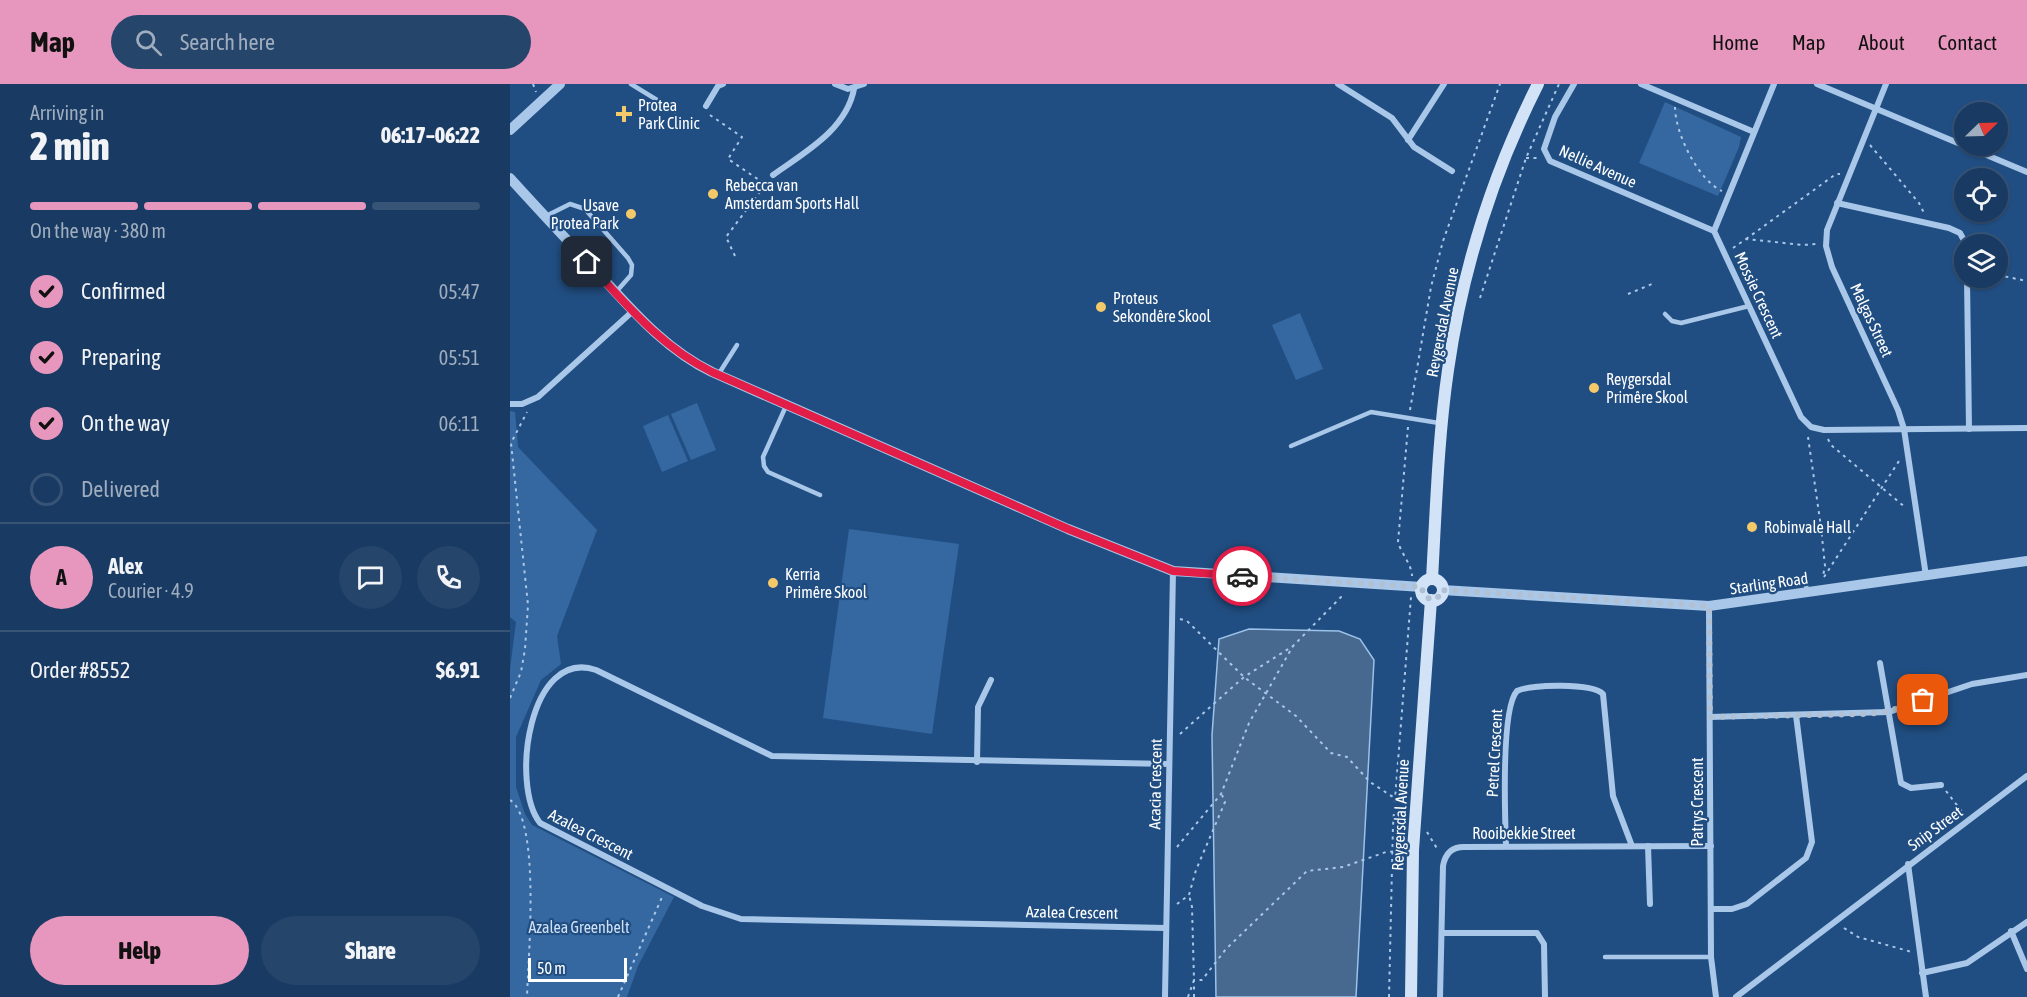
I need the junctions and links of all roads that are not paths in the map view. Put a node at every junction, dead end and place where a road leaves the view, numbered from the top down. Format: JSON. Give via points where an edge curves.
{"nodes":[{"id":1,"x":561,"y":84,"type":"edge"},
{"id":2,"x":631,"y":84,"type":"edge"},
{"id":3,"x":723,"y":84,"type":"edge"},
{"id":4,"x":835,"y":84,"type":"edge"},
{"id":5,"x":864,"y":84,"type":"edge"},
{"id":6,"x":1338,"y":84,"type":"edge"},
{"id":7,"x":1444,"y":84,"type":"edge"},
{"id":8,"x":1538,"y":84,"type":"edge"},
{"id":9,"x":1574,"y":84,"type":"edge"},
{"id":10,"x":1642,"y":84,"type":"edge"},
{"id":11,"x":1774,"y":84,"type":"edge"},
{"id":12,"x":1818,"y":84,"type":"edge"},
{"id":13,"x":1886,"y":84,"type":"edge"},
{"id":14,"x":854,"y":89,"type":"junction"},
{"id":15,"x":706,"y":106,"type":"road end"},
{"id":16,"x":1876,"y":109,"type":"junction"},
{"id":17,"x":675,"y":111,"type":"dead end"},
{"id":18,"x":510,"y":130,"type":"edge"},
{"id":19,"x":1754,"y":132,"type":"junction"},
{"id":20,"x":1408,"y":140,"type":"junction"},
{"id":21,"x":1452,"y":171,"type":"dead end"},
{"id":22,"x":2027,"y":172,"type":"edge"},
{"id":23,"x":773,"y":175,"type":"road end"},
{"id":24,"x":510,"y":178,"type":"edge"},
{"id":25,"x":1837,"y":203,"type":"junction"},
{"id":26,"x":546,"y":216,"type":"junction"},
{"id":27,"x":1714,"y":231,"type":"junction"},
{"id":28,"x":1958,"y":234,"type":"edge"},
{"id":29,"x":1967,"y":288,"type":"edge"},
{"id":30,"x":615,"y":292,"type":"junction"},
{"id":31,"x":1749,"y":306,"type":"junction"},
{"id":32,"x":633,"y":311,"type":"junction"},
{"id":33,"x":1665,"y":314,"type":"dead end"},
{"id":34,"x":737,"y":345,"type":"dead end"},
{"id":35,"x":718,"y":375,"type":"junction"},
{"id":36,"x":510,"y":404,"type":"edge"},
{"id":37,"x":786,"y":405,"type":"junction"},
{"id":38,"x":1442,"y":423,"type":"junction"},
{"id":39,"x":2027,"y":428,"type":"edge"},
{"id":40,"x":1904,"y":429,"type":"junction"},
{"id":41,"x":1969,"y":429,"type":"junction"},
{"id":42,"x":1291,"y":446,"type":"dead end"},
{"id":43,"x":820,"y":495,"type":"dead end"},
{"id":44,"x":2027,"y":561,"type":"edge"},
{"id":45,"x":1173,"y":571,"type":"junction"},
{"id":46,"x":1926,"y":576,"type":"junction"},
{"id":47,"x":1805,"y":577,"type":"dead end"},
{"id":48,"x":1432,"y":579,"type":"junction"},
{"id":49,"x":1417,"y":587,"type":"junction"},
{"id":50,"x":1442,"y":590,"type":"junction"},
{"id":51,"x":1807,"y":593,"type":"junction"},
{"id":52,"x":1431,"y":600,"type":"junction"},
{"id":53,"x":1709,"y":606,"type":"junction"},
{"id":54,"x":1880,"y":663,"type":"dead end"},
{"id":55,"x":2027,"y":675,"type":"edge"},
{"id":56,"x":991,"y":680,"type":"dead end"},
{"id":57,"x":1889,"y":711,"type":"junction"},
{"id":58,"x":1796,"y":715,"type":"junction"},
{"id":59,"x":1710,"y":717,"type":"junction"},
{"id":60,"x":977,"y":762,"type":"junction"},
{"id":61,"x":1169,"y":764,"type":"junction"},
{"id":62,"x":2027,"y":776,"type":"edge"},
{"id":63,"x":1941,"y":784,"type":"road end"},
{"id":64,"x":1506,"y":846,"type":"junction"},
{"id":65,"x":1632,"y":846,"type":"junction"},
{"id":66,"x":1648,"y":846,"type":"junction"},
{"id":67,"x":1711,"y":846,"type":"junction"},
{"id":68,"x":1908,"y":864,"type":"junction"},
{"id":69,"x":1650,"y":904,"type":"dead end"},
{"id":70,"x":1711,"y":909,"type":"junction"},
{"id":71,"x":2027,"y":922,"type":"edge"},
{"id":72,"x":1166,"y":928,"type":"junction"},
{"id":73,"x":2011,"y":931,"type":"junction"},
{"id":74,"x":1442,"y":933,"type":"junction"},
{"id":75,"x":1605,"y":957,"type":"dead end"},
{"id":76,"x":1711,"y":957,"type":"junction"},
{"id":77,"x":2027,"y":969,"type":"edge"},
{"id":78,"x":1922,"y":974,"type":"junction"},
{"id":79,"x":1165,"y":997,"type":"edge"},
{"id":80,"x":1411,"y":997,"type":"edge"},
{"id":81,"x":1440,"y":997,"type":"edge"},
{"id":82,"x":1545,"y":997,"type":"edge"},
{"id":83,"x":1716,"y":997,"type":"edge"},
{"id":84,"x":1736,"y":997,"type":"edge"},
{"id":85,"x":1926,"y":997,"type":"edge"}],
"edges":[{"from":1,"to":18,"type":"street"},
{"from":2,"to":17,"type":"lane"},
{"from":3,"to":15,"type":"street"},
{"from":4,"to":14,"type":"street"},
{"from":5,"to":14,"type":"street"},
{"from":6,"to":20,"type":"street","via":[[1392,118]]},
{"from":7,"to":20,"type":"street"},
{"from":8,"to":38,"type":"main road","name":"Reygersdal Avenue","via":[[1507,154],[1472,255],[1454,332]]},
{"from":9,"to":27,"type":"street","name":"Nellie Avenue","via":[[1548,132],[1544,149],[1550,161]]},
{"from":10,"to":19,"type":"street"},
{"from":11,"to":19,"type":"street"},
{"from":12,"to":16,"type":"street"},
{"from":13,"to":16,"type":"street","name":"Malgas Street"},
{"from":14,"to":23,"type":"street","via":[[851,105],[831,132]]},
{"from":16,"to":22,"type":"street"},
{"from":16,"to":25,"type":"street","name":"Malgas Street"},
{"from":19,"to":27,"type":"street"},
{"from":20,"to":21,"type":"street"},
{"from":24,"to":26,"type":"street"},
{"from":25,"to":28,"type":"street","via":[[1955,230]]},
{"from":25,"to":40,"type":"street","name":"Malgas Street","via":[[1827,230],[1826,246],[1832,267]]},
{"from":26,"to":30,"type":"street"},
{"from":26,"to":30,"type":"lane","via":[[570,204],[585,209],[630,261],[631,275]]},
{"from":27,"to":31,"type":"street","name":"Mossie Crescent"},
{"from":29,"to":41,"type":"street"},
{"from":30,"to":32,"type":"street"},
{"from":31,"to":33,"type":"lane","via":[[1681,323]]},
{"from":31,"to":40,"type":"street","name":"Mossie Crescent","via":[[1798,412],[1811,427]]},
{"from":32,"to":35,"type":"street","via":[[685,358]]},
{"from":32,"to":36,"type":"street","via":[[538,397],[527,403]]},
{"from":34,"to":35,"type":"lane"},
{"from":35,"to":37,"type":"street"},
{"from":37,"to":43,"type":"lane","via":[[763,457],[764,466],[768,472]]},
{"from":37,"to":45,"type":"street"},
{"from":38,"to":42,"type":"lane","via":[[1371,412]]},
{"from":38,"to":48,"type":"main road","name":"Reygersdal Avenue"},
{"from":39,"to":41,"type":"street"},
{"from":40,"to":41,"type":"street"},
{"from":40,"to":46,"type":"street","name":"Malgas Street"},
{"from":44,"to":46,"type":"street","name":"Starling Road"},
{"from":45,"to":49,"type":"street"},
{"from":45,"to":61,"type":"street","name":"Acacia Crescent"},
{"from":46,"to":51,"type":"street","name":"Starling Road"},
{"from":47,"to":51,"type":"lane"},
{"from":48,"to":49,"type":"main road"},
{"from":48,"to":50,"type":"main road","via":[[1441,584]]},
{"from":49,"to":52,"type":"main road"},
{"from":50,"to":52,"type":"main road","via":[[1440,596]]},
{"from":50,"to":53,"type":"street","name":"Starling Road"},
{"from":51,"to":53,"type":"street","name":"Starling Road"},
{"from":52,"to":80,"type":"main road","name":"Reygersdal Avenue","via":[[1413,850]]},
{"from":53,"to":59,"type":"street","name":"Patrys Crescent"},
{"from":54,"to":57,"type":"street"},
{"from":55,"to":57,"type":"street","via":[[1972,684]]},
{"from":56,"to":60,"type":"street","via":[[978,707]]},
{"from":57,"to":58,"type":"street"},
{"from":57,"to":63,"type":"street","via":[[1903,785],[1911,788]]},
{"from":58,"to":59,"type":"street"},
{"from":58,"to":70,"type":"street","via":[[1811,851],[1747,904]]},
{"from":59,"to":67,"type":"street","name":"Patrys Crescent"},
{"from":60,"to":61,"type":"street","name":"Azalea Crescent"},
{"from":60,"to":72,"type":"street","name":"Azalea Crescent","via":[[772,756],[582,666],[561,671],[546,686],[526,723],[522,735],[521,788],[525,806],[540,823],[702,906],[741,919]]},
{"from":61,"to":72,"type":"street","name":"Acacia Crescent"},
{"from":62,"to":68,"type":"street","name":"Snip Street"},
{"from":64,"to":65,"type":"street","name":"Rooibekkie Street"},
{"from":64,"to":65,"type":"street","name":"Petrel Crescent","via":[[1511,700],[1521,689],[1590,687],[1603,694],[1613,796]]},
{"from":64,"to":74,"type":"street","name":"Rooibekkie Street","via":[[1458,847],[1445,857]]},
{"from":65,"to":66,"type":"street","name":"Rooibekkie Street"},
{"from":66,"to":67,"type":"street","name":"Rooibekkie Street"},
{"from":66,"to":69,"type":"street"},
{"from":67,"to":70,"type":"street","name":"Patrys Crescent"},
{"from":68,"to":78,"type":"street","name":"Snip Street"},
{"from":68,"to":84,"type":"street"},
{"from":70,"to":76,"type":"street","name":"Patrys Crescent"},
{"from":71,"to":73,"type":"street"},
{"from":72,"to":79,"type":"street","name":"Acacia Crescent"},
{"from":73,"to":77,"type":"street"},
{"from":73,"to":78,"type":"street","via":[[1967,963]]},
{"from":74,"to":81,"type":"street"},
{"from":74,"to":82,"type":"street","via":[[1537,933],[1544,944]]},
{"from":75,"to":76,"type":"lane"},
{"from":76,"to":83,"type":"street","name":"Patrys Crescent"},
{"from":78,"to":85,"type":"street","name":"Snip Street"}]}
